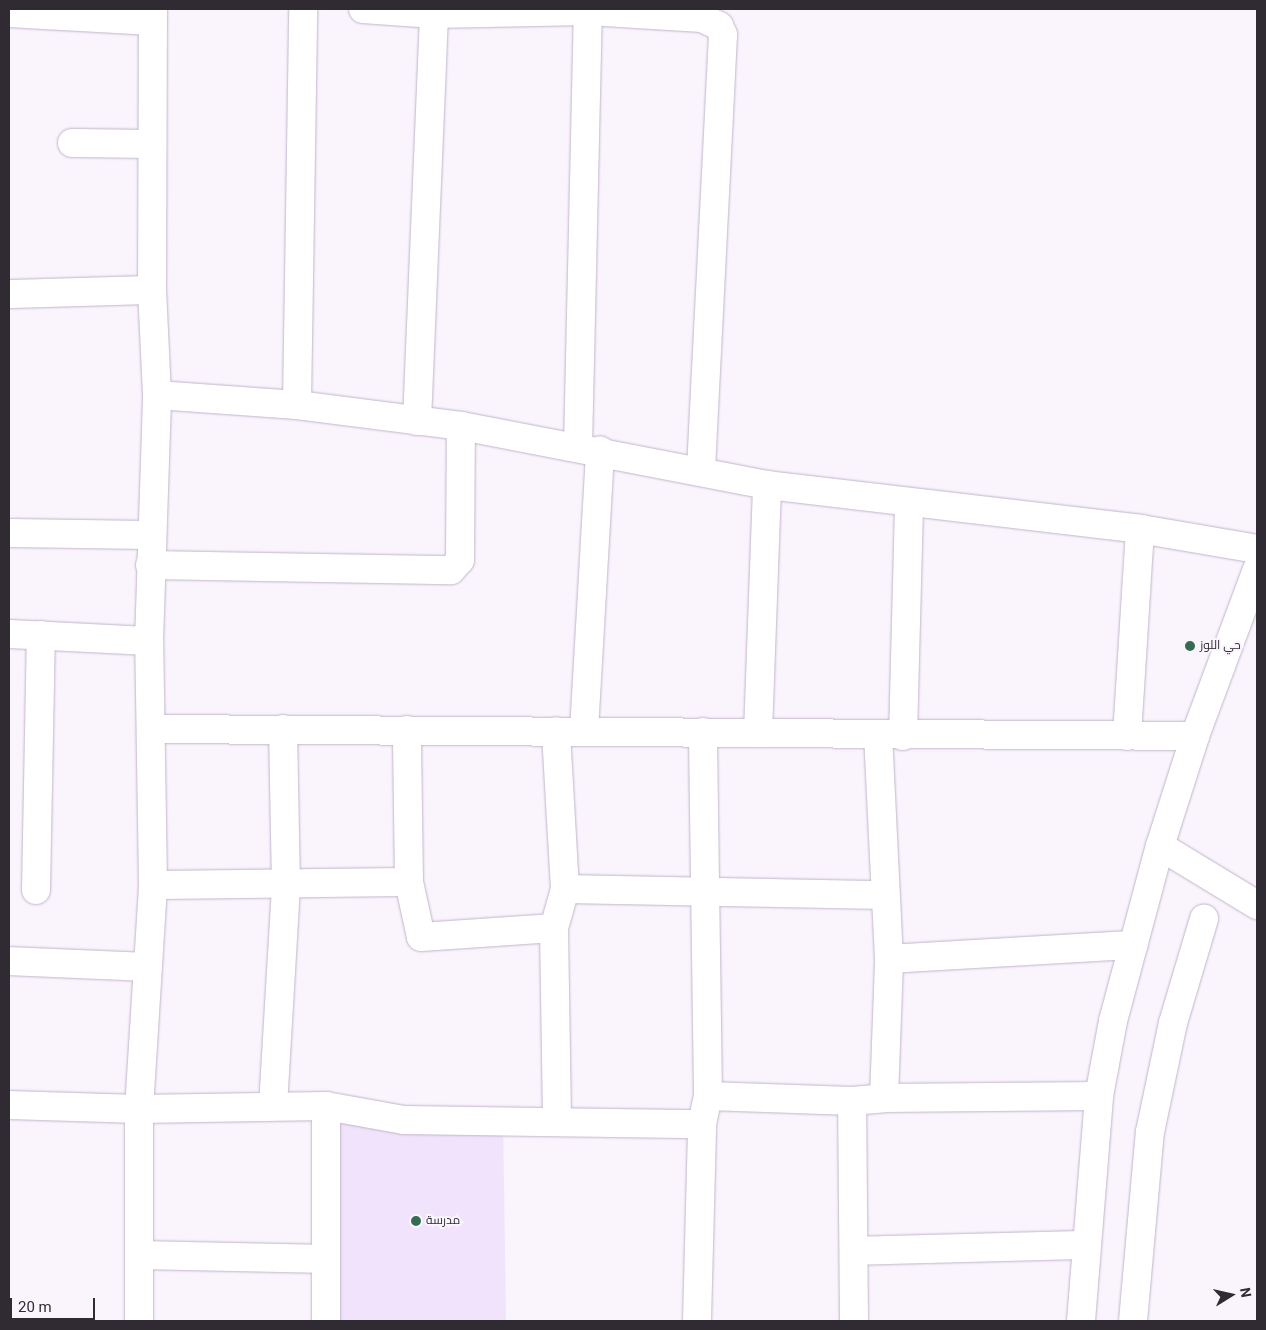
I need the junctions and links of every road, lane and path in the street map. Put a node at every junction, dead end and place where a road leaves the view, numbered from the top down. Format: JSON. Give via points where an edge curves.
{"nodes":[{"id":1,"x":303,"y":9,"type":"edge"},
{"id":2,"x":363,"y":9,"type":"edge"},
{"id":3,"x":588,"y":11,"type":"junction"},
{"id":4,"x":9,"y":13,"type":"edge"},
{"id":5,"x":434,"y":14,"type":"junction"},
{"id":6,"x":153,"y":15,"type":"edge"},
{"id":7,"x":72,"y":143,"type":"dead end"},
{"id":8,"x":152,"y":144,"type":"junction"},
{"id":9,"x":152,"y":290,"type":"junction"},
{"id":10,"x":9,"y":294,"type":"edge"},
{"id":11,"x":157,"y":395,"type":"junction"},
{"id":12,"x":297,"y":405,"type":"junction"},
{"id":13,"x":417,"y":421,"type":"junction"},
{"id":14,"x":461,"y":426,"type":"junction"},
{"id":15,"x":589,"y":449,"type":"junction"},
{"id":16,"x":700,"y":471,"type":"junction"},
{"id":17,"x":767,"y":485,"type":"junction"},
{"id":18,"x":908,"y":502,"type":"junction"},
{"id":19,"x":1140,"y":529,"type":"junction"},
{"id":20,"x":9,"y":533,"type":"edge"},
{"id":21,"x":151,"y":535,"type":"junction"},
{"id":22,"x":1257,"y":548,"type":"edge"},
{"id":23,"x":150,"y":565,"type":"junction"},
{"id":24,"x":1257,"y":569,"type":"edge"},
{"id":25,"x":9,"y":634,"type":"edge"},
{"id":26,"x":41,"y":636,"type":"junction"},
{"id":27,"x":149,"y":640,"type":"junction"},
{"id":28,"x":283,"y":729,"type":"junction"},
{"id":29,"x":153,"y":730,"type":"junction"},
{"id":30,"x":407,"y":730,"type":"junction"},
{"id":31,"x":556,"y":731,"type":"junction"},
{"id":32,"x":584,"y":731,"type":"junction"},
{"id":33,"x":703,"y":732,"type":"junction"},
{"id":34,"x":758,"y":733,"type":"junction"},
{"id":35,"x":890,"y":735,"type":"junction"},
{"id":36,"x":1127,"y":736,"type":"junction"},
{"id":37,"x":1195,"y":736,"type":"junction"},
{"id":38,"x":1160,"y":846,"type":"junction"},
{"id":39,"x":409,"y":882,"type":"junction"},
{"id":40,"x":153,"y":885,"type":"junction"},
{"id":41,"x":286,"y":885,"type":"junction"},
{"id":42,"x":565,"y":889,"type":"junction"},
{"id":43,"x":36,"y":890,"type":"dead end"},
{"id":44,"x":704,"y":892,"type":"junction"},
{"id":45,"x":883,"y":895,"type":"junction"},
{"id":46,"x":1257,"y":905,"type":"edge"},
{"id":47,"x":1204,"y":919,"type":"dead end"},
{"id":48,"x":554,"y":928,"type":"junction"},
{"id":49,"x":1134,"y":944,"type":"junction"},
{"id":50,"x":889,"y":959,"type":"junction"},
{"id":51,"x":9,"y":961,"type":"edge"},
{"id":52,"x":146,"y":967,"type":"junction"},
{"id":53,"x":708,"y":1096,"type":"junction"},
{"id":54,"x":1099,"y":1096,"type":"junction"},
{"id":55,"x":884,"y":1098,"type":"junction"},
{"id":56,"x":852,"y":1101,"type":"junction"},
{"id":57,"x":9,"y":1105,"type":"edge"},
{"id":58,"x":272,"y":1106,"type":"junction"},
{"id":59,"x":326,"y":1106,"type":"junction"},
{"id":60,"x":139,"y":1109,"type":"junction"},
{"id":61,"x":557,"y":1119,"type":"junction"},
{"id":62,"x":702,"y":1124,"type":"junction"},
{"id":63,"x":1086,"y":1245,"type":"junction"},
{"id":64,"x":854,"y":1251,"type":"junction"},
{"id":65,"x":140,"y":1255,"type":"junction"},
{"id":66,"x":326,"y":1259,"type":"junction"},
{"id":67,"x":139,"y":1321,"type":"edge"},
{"id":68,"x":326,"y":1321,"type":"edge"},
{"id":69,"x":697,"y":1321,"type":"edge"},
{"id":70,"x":854,"y":1321,"type":"edge"},
{"id":71,"x":1081,"y":1321,"type":"edge"},
{"id":72,"x":1133,"y":1321,"type":"edge"}],
"edges":[{"from":1,"to":12,"type":"street"},
{"from":2,"to":5,"type":"street"},
{"from":3,"to":5,"type":"street"},
{"from":3,"to":15,"type":"street"},
{"from":3,"to":16,"type":"street","via":[[702,18],[719,26],[723,35]]},
{"from":4,"to":6,"type":"street"},
{"from":5,"to":13,"type":"street"},
{"from":6,"to":8,"type":"street"},
{"from":7,"to":8,"type":"street"},
{"from":8,"to":9,"type":"street"},
{"from":9,"to":10,"type":"street"},
{"from":9,"to":11,"type":"street"},
{"from":11,"to":12,"type":"street"},
{"from":11,"to":21,"type":"street"},
{"from":12,"to":13,"type":"street"},
{"from":13,"to":14,"type":"street"},
{"from":14,"to":15,"type":"street"},
{"from":14,"to":23,"type":"street","via":[[460,560],[451,570]]},
{"from":15,"to":16,"type":"street"},
{"from":15,"to":32,"type":"street"},
{"from":16,"to":17,"type":"street"},
{"from":17,"to":18,"type":"street"},
{"from":17,"to":34,"type":"street"},
{"from":18,"to":19,"type":"street"},
{"from":18,"to":35,"type":"street"},
{"from":19,"to":22,"type":"street"},
{"from":19,"to":36,"type":"street"},
{"from":20,"to":21,"type":"street"},
{"from":21,"to":23,"type":"street"},
{"from":23,"to":27,"type":"street"},
{"from":24,"to":37,"type":"street"},
{"from":25,"to":26,"type":"street"},
{"from":26,"to":27,"type":"street"},
{"from":26,"to":43,"type":"street"},
{"from":27,"to":29,"type":"street"},
{"from":28,"to":29,"type":"street"},
{"from":28,"to":30,"type":"street"},
{"from":28,"to":41,"type":"street"},
{"from":29,"to":40,"type":"street"},
{"from":30,"to":31,"type":"street"},
{"from":30,"to":39,"type":"street"},
{"from":31,"to":32,"type":"street"},
{"from":31,"to":42,"type":"street"},
{"from":32,"to":33,"type":"street"},
{"from":33,"to":34,"type":"street"},
{"from":33,"to":44,"type":"street"},
{"from":34,"to":35,"type":"street"},
{"from":35,"to":36,"type":"street"},
{"from":35,"to":45,"type":"street"},
{"from":36,"to":37,"type":"street"},
{"from":37,"to":38,"type":"street"},
{"from":38,"to":46,"type":"street"},
{"from":38,"to":49,"type":"street"},
{"from":39,"to":41,"type":"street"},
{"from":39,"to":48,"type":"street","via":[[421,937]]},
{"from":40,"to":41,"type":"street"},
{"from":40,"to":52,"type":"street"},
{"from":41,"to":58,"type":"street"},
{"from":42,"to":44,"type":"street"},
{"from":42,"to":48,"type":"street"},
{"from":44,"to":45,"type":"street"},
{"from":44,"to":53,"type":"street"},
{"from":45,"to":50,"type":"street"},
{"from":47,"to":72,"type":"street","via":[[1173,1023],[1150,1132]]},
{"from":48,"to":61,"type":"street"},
{"from":49,"to":50,"type":"street"},
{"from":49,"to":54,"type":"street"},
{"from":50,"to":55,"type":"street"},
{"from":51,"to":52,"type":"street"},
{"from":52,"to":60,"type":"street"},
{"from":53,"to":56,"type":"street"},
{"from":53,"to":62,"type":"street"},
{"from":54,"to":55,"type":"street"},
{"from":54,"to":63,"type":"street"},
{"from":55,"to":56,"type":"street"},
{"from":56,"to":64,"type":"street"},
{"from":57,"to":60,"type":"street"},
{"from":58,"to":59,"type":"street"},
{"from":58,"to":60,"type":"street"},
{"from":59,"to":61,"type":"street","via":[[404,1120]]},
{"from":59,"to":66,"type":"street"},
{"from":60,"to":65,"type":"street"},
{"from":61,"to":62,"type":"street"},
{"from":62,"to":69,"type":"street"},
{"from":63,"to":64,"type":"street"},
{"from":63,"to":71,"type":"street"},
{"from":64,"to":70,"type":"street"},
{"from":65,"to":66,"type":"street"},
{"from":65,"to":67,"type":"street"},
{"from":66,"to":68,"type":"street"}]}
